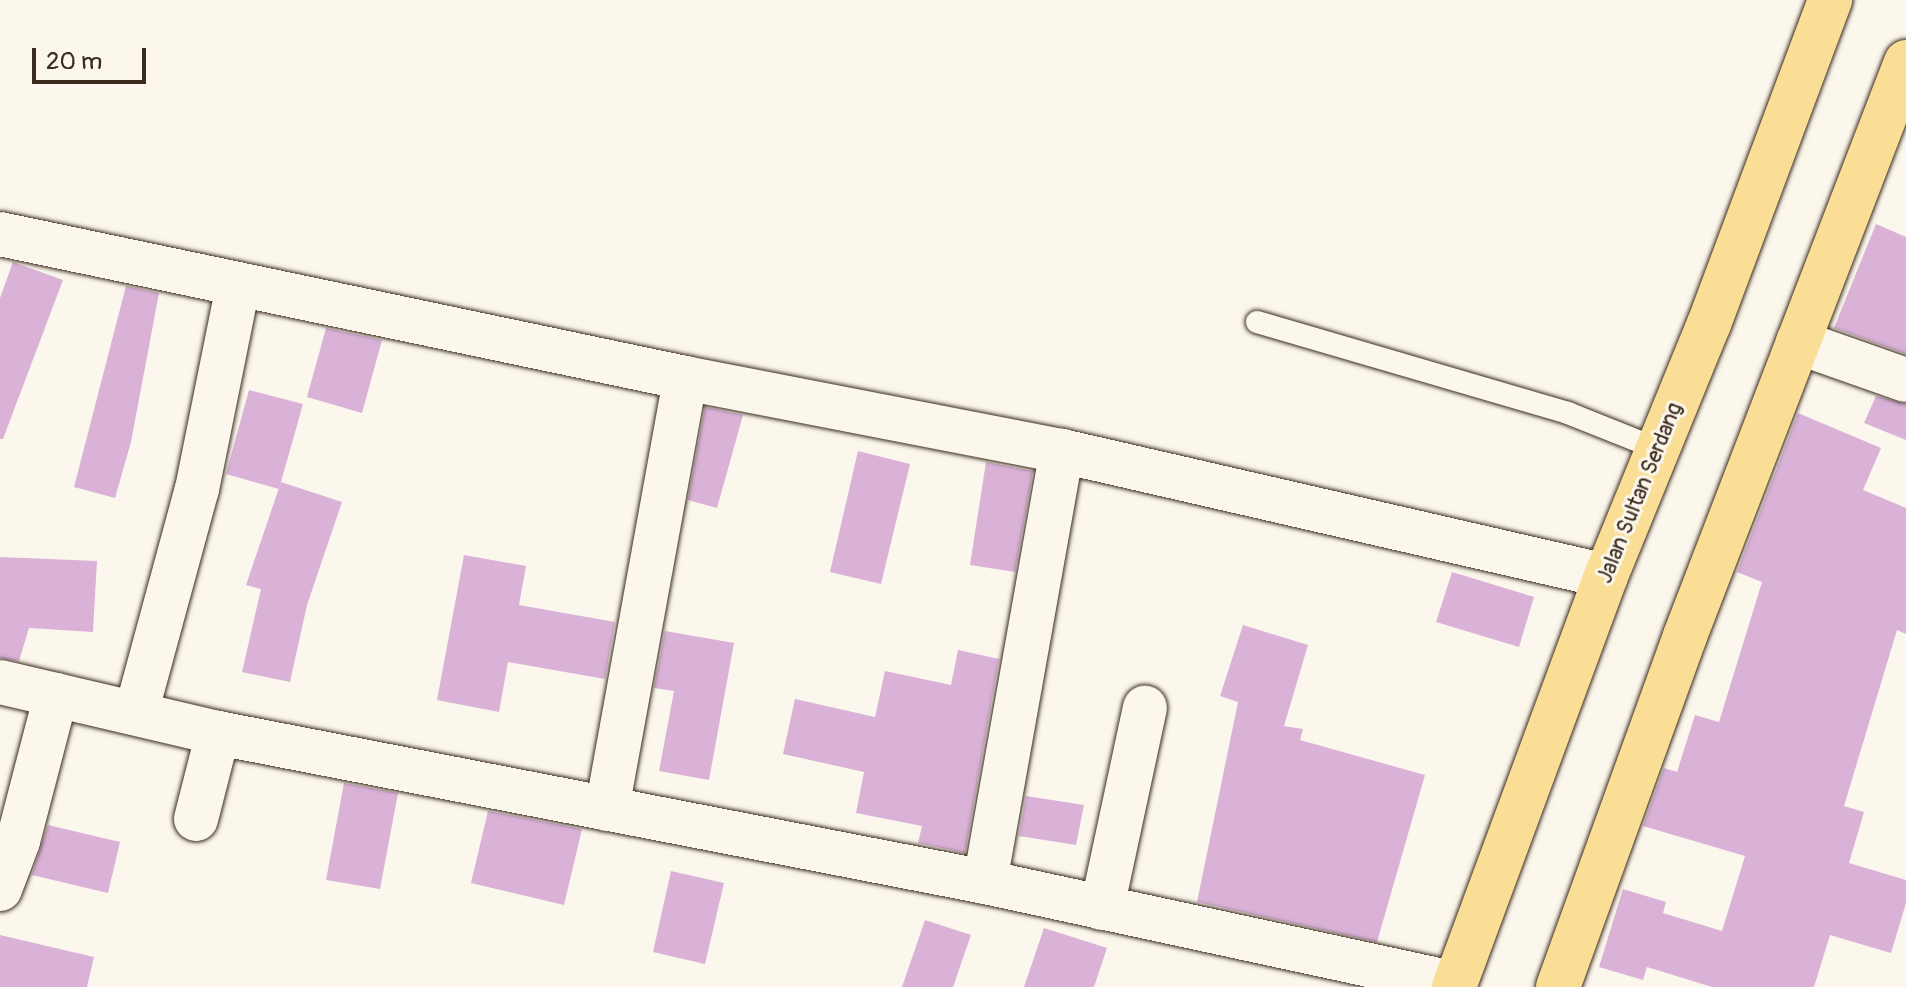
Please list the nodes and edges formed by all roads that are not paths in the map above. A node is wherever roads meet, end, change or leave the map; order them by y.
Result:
1 (1830, 0) edge
2 (1906, 62) edge
3 (0, 234) edge
4 (238, 285) junction
5 (1257, 322) dead end
6 (1798, 342) junction
7 (685, 378) junction
8 (1906, 380) edge
9 (1658, 449) junction
10 (1062, 451) junction
11 (1606, 576) junction
12 (0, 682) edge
13 (56, 695) junction
14 (1145, 708) dead end
15 (136, 713) junction
16 (218, 733) junction
17 (607, 809) junction
18 (196, 819) dead end
19 (985, 882) junction
20 (0, 889) edge
21 (1102, 908) junction
22 (1455, 986) edge
23 (1558, 987) edge

1 - 9 highway, Jalan Sultan Serdang
2 - 6 highway
3 - 4 street
4 - 7 street
4 - 15 street
5 - 9 lane
6 - 8 street
6 - 23 highway
7 - 10 street
7 - 17 street
9 - 11 highway, Jalan Sultan Serdang
10 - 11 street
10 - 19 street
11 - 22 highway, Jalan Sultan Serdang
12 - 13 street
13 - 15 street
13 - 20 street
14 - 21 street
15 - 16 street
16 - 17 street
16 - 18 street
17 - 19 street
19 - 21 street
21 - 22 street

